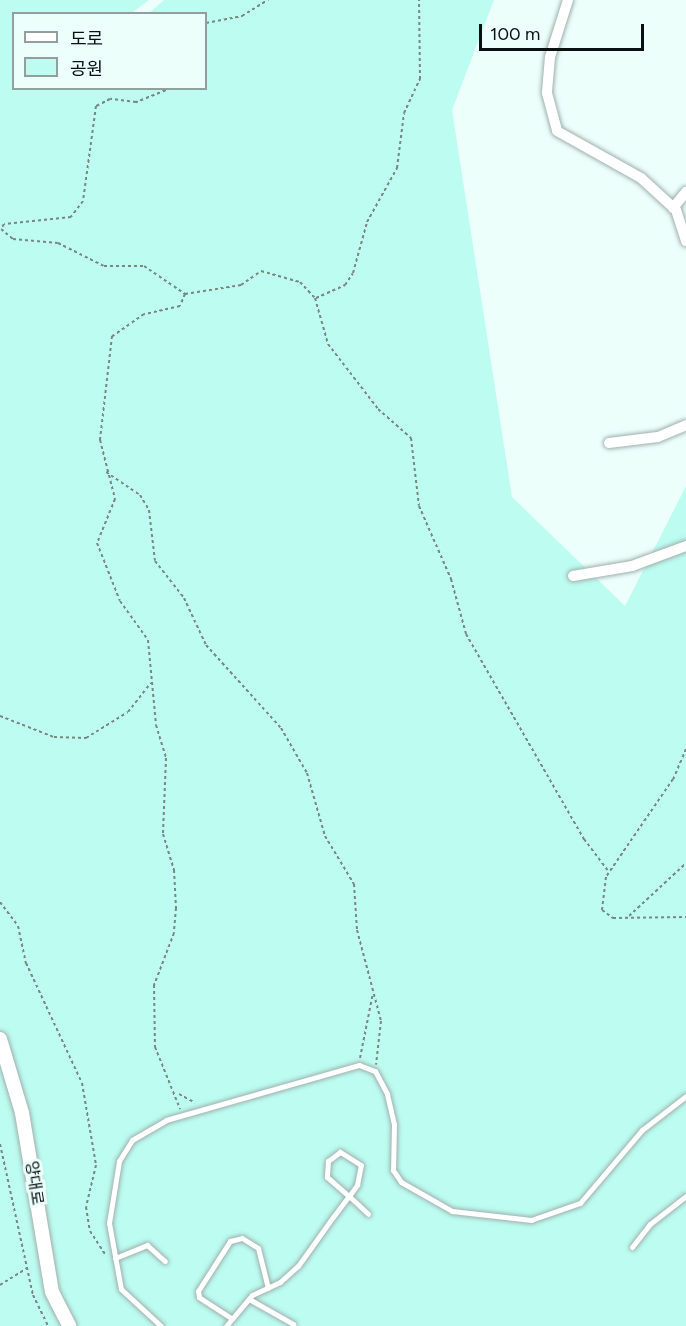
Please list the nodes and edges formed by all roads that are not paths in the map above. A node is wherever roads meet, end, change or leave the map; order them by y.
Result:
1 (568, 0) edge
2 (686, 192) edge
3 (673, 207) junction
4 (686, 241) edge
5 (686, 425) edge
6 (609, 443) dead end
7 (686, 546) edge
8 (573, 576) dead end
9 (0, 1039) edge
10 (686, 1095) edge
11 (349, 1196) junction
12 (686, 1196) edge
13 (368, 1214) dead end
14 (632, 1247) dead end
15 (115, 1258) junction
16 (165, 1261) dead end
17 (268, 1288) junction
18 (249, 1299) junction
19 (231, 1318) junction
20 (293, 1324) dead end
21 (69, 1326) edge
22 (160, 1326) edge
23 (226, 1326) edge

1 - 3 street
2 - 3 street
3 - 4 street
5 - 6 street
7 - 8 street
9 - 21 street, 양대로
10 - 15 lane
11 - 11 lane
11 - 13 lane
11 - 17 lane
12 - 14 lane
15 - 16 lane
15 - 22 lane
17 - 18 lane
17 - 19 lane
18 - 19 lane
18 - 20 lane
19 - 23 lane

